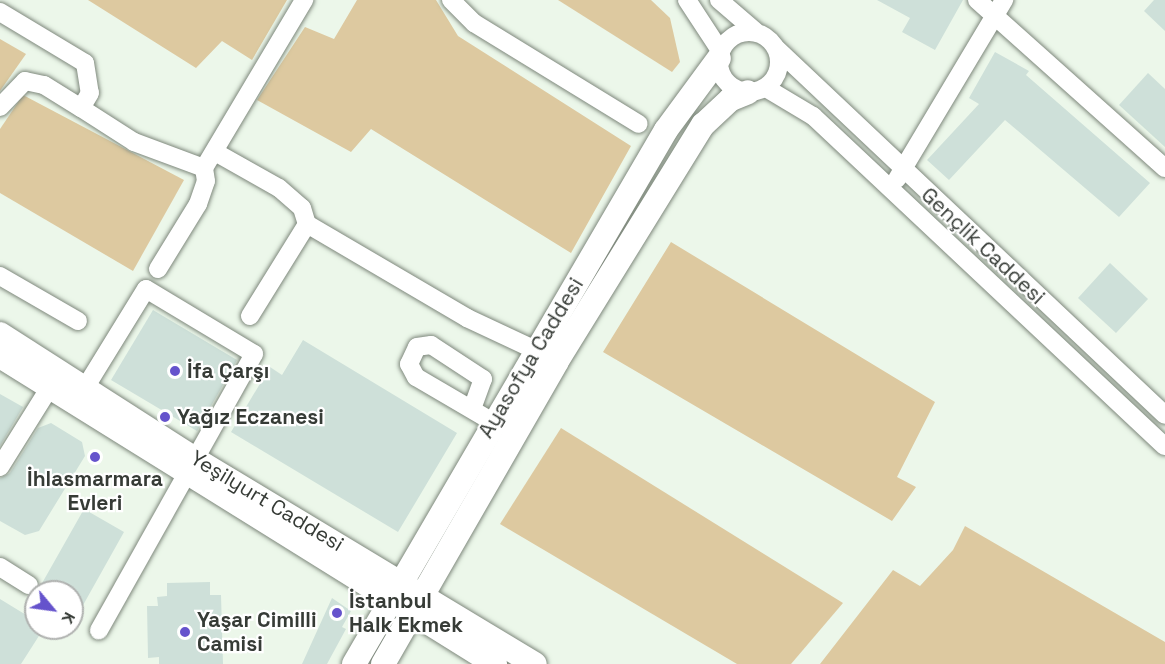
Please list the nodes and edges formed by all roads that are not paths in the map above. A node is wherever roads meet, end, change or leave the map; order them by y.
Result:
1 (304, 0) edge
2 (451, 0) edge
3 (687, 0) edge
4 (719, 0) edge
5 (977, 0) edge
6 (999, 8) edge
7 (0, 12) edge
8 (755, 31) junction
9 (777, 49) junction
10 (720, 55) junction
11 (757, 90) junction
12 (0, 106) edge
13 (81, 108) junction
14 (639, 124) dead end
15 (214, 152) junction
16 (204, 168) junction
17 (1165, 168) edge
18 (905, 170) junction
19 (888, 190) junction
20 (307, 224) junction
21 (158, 269) dead end
22 (0, 276) edge
23 (250, 316) dead end
24 (78, 321) dead end
25 (0, 334) edge
26 (536, 349) junction
27 (0, 356) edge
28 (557, 361) junction
29 (50, 387) junction
30 (85, 388) junction
31 (472, 409) dead end
32 (1165, 416) edge
33 (493, 422) junction
34 (1165, 446) edge
35 (0, 467) edge
36 (189, 467) junction
37 (0, 567) edge
38 (24, 582) edge
39 (396, 590) junction
40 (418, 603) junction
41 (99, 630) dead end
42 (354, 664) edge
43 (383, 664) edge
44 (495, 664) edge
45 (535, 664) edge

1 - 15 street
2 - 14 street
3 - 10 street
4 - 8 street
5 - 6 street
6 - 17 street
6 - 18 street
7 - 13 street
8 - 9 street
8 - 10 street
9 - 11 street
9 - 18 street, Gençlik Caddesi
10 - 11 street
10 - 26 main road, Ayasofya Caddesi
11 - 19 street, Gençlik Caddesi
11 - 28 main road, Ayasofya Caddesi
12 - 13 street
13 - 16 street
15 - 16 street
15 - 20 street
16 - 21 street
18 - 19 street
18 - 32 street, Gençlik Caddesi
19 - 34 street, Gençlik Caddesi
20 - 23 street
20 - 26 street
22 - 24 street
25 - 30 main road, Yeşilyurt Caddesi
26 - 28 street
26 - 33 main road, Ayasofya Caddesi
27 - 29 main road, Yeşilyurt Caddesi
28 - 40 main road, Ayasofya Caddesi
29 - 35 street
29 - 36 main road, Yeşilyurt Caddesi
30 - 36 main road, Yeşilyurt Caddesi
30 - 36 street
31 - 33 street
33 - 39 main road, Ayasofya Caddesi
36 - 39 main road, Yeşilyurt Caddesi
36 - 41 street
37 - 38 street
39 - 40 main road, Yeşilyurt Caddesi
39 - 42 main road, Ayasofya Caddesi
40 - 43 main road, Ayasofya Caddesi
40 - 44 main road, Yeşilyurt Caddesi
40 - 45 main road, Yeşilyurt Caddesi

